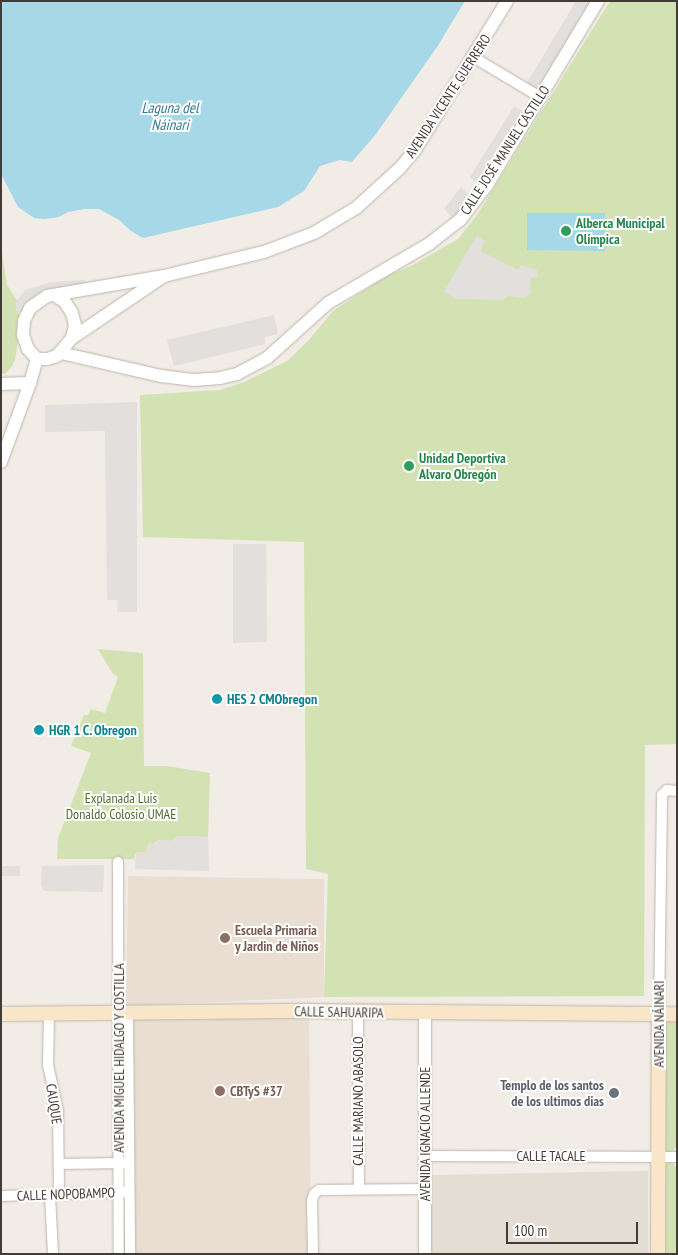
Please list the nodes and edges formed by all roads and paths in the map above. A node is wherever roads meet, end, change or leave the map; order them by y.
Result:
1 (508, 1) edge
2 (598, 1) edge
3 (474, 57) junction
4 (540, 97) junction
5 (164, 276) junction
6 (54, 295) junction
7 (72, 338) junction
8 (61, 353) junction
9 (37, 358) junction
10 (1, 384) edge
11 (30, 384) junction
12 (1, 462) edge
13 (677, 791) edge
14 (118, 862) dead end
15 (123, 1013) junction
16 (358, 1013) junction
17 (1, 1014) edge
18 (49, 1014) junction
19 (425, 1014) junction
20 (659, 1014) junction
21 (677, 1014) edge
22 (425, 1156) junction
23 (658, 1157) junction
24 (677, 1157) edge
25 (125, 1163) junction
26 (59, 1164) junction
27 (359, 1189) junction
28 (425, 1189) junction
29 (130, 1192) junction
30 (119, 1193) junction
31 (54, 1194) junction
32 (1, 1196) edge
33 (52, 1254) edge
34 (119, 1254) edge
35 (130, 1254) edge
36 (312, 1254) edge
37 (425, 1254) edge
38 (658, 1254) edge

1 - 3 street, AVENIDA VICENTE GUERRERO
2 - 4 street, CALLE JOSÉ MANUEL CASTILLO
3 - 4 street
3 - 5 street, AVENIDA VICENTE GUERRERO
4 - 8 street, CALLE JOSÉ MANUEL CASTILLO
5 - 6 street, AVENIDA VICENTE GUERRERO
5 - 7 street, AVENIDA VICENTE GUERRERO
6 - 7 street
6 - 9 street, AVENIDA VICENTE GUERRERO
7 - 8 street, AVENIDA VICENTE GUERRERO
8 - 9 street
9 - 11 street
10 - 11 street
11 - 12 street
13 - 20 street, AVENIDA NÁINARI
14 - 15 street, AVENIDA MIGUEL HIDALGO Y COSTILLA
15 - 16 main road, CALLE SAHUARIPA
15 - 18 main road, CALLE SAHUARIPA
15 - 25 street, AVENIDA MIGUEL HIDALGO Y COSTILLA
16 - 19 main road, CALLE SAHUARIPA
16 - 27 street, CALLE MARIANO ABASOLO
17 - 18 main road, CALLE SAHUARIPA
18 - 26 street, CAUQUE
19 - 20 main road, CALLE SAHUARIPA
19 - 22 street, AVENIDA IGNACIO ALLENDE
20 - 21 main road, CALLE SAHUARIPA
20 - 23 main road, AVENIDA NÁINARI
22 - 23 street, CALLE TACALE
22 - 28 street, AVENIDA IGNACIO ALLENDE
23 - 24 street, CALLE TACALE
23 - 38 main road, AVENIDA NÁINARI
25 - 26 street
25 - 29 street, AVENIDA MIGUEL HIDALGO Y COSTILLA
25 - 30 street, AVENIDA MIGUEL HIDALGO Y COSTILLA
26 - 31 street, CAUQUE
27 - 28 street
27 - 36 street
28 - 37 street, AVENIDA IGNACIO ALLENDE
29 - 30 street, CALLE NOPOBAMPO
29 - 35 street, AVENIDA MIGUEL HIDALGO Y COSTILLA
30 - 31 street, CALLE NOPOBAMPO
30 - 34 street, AVENIDA MIGUEL HIDALGO Y COSTILLA
31 - 32 street, CALLE NOPOBAMPO
31 - 33 street, CAUQUE

